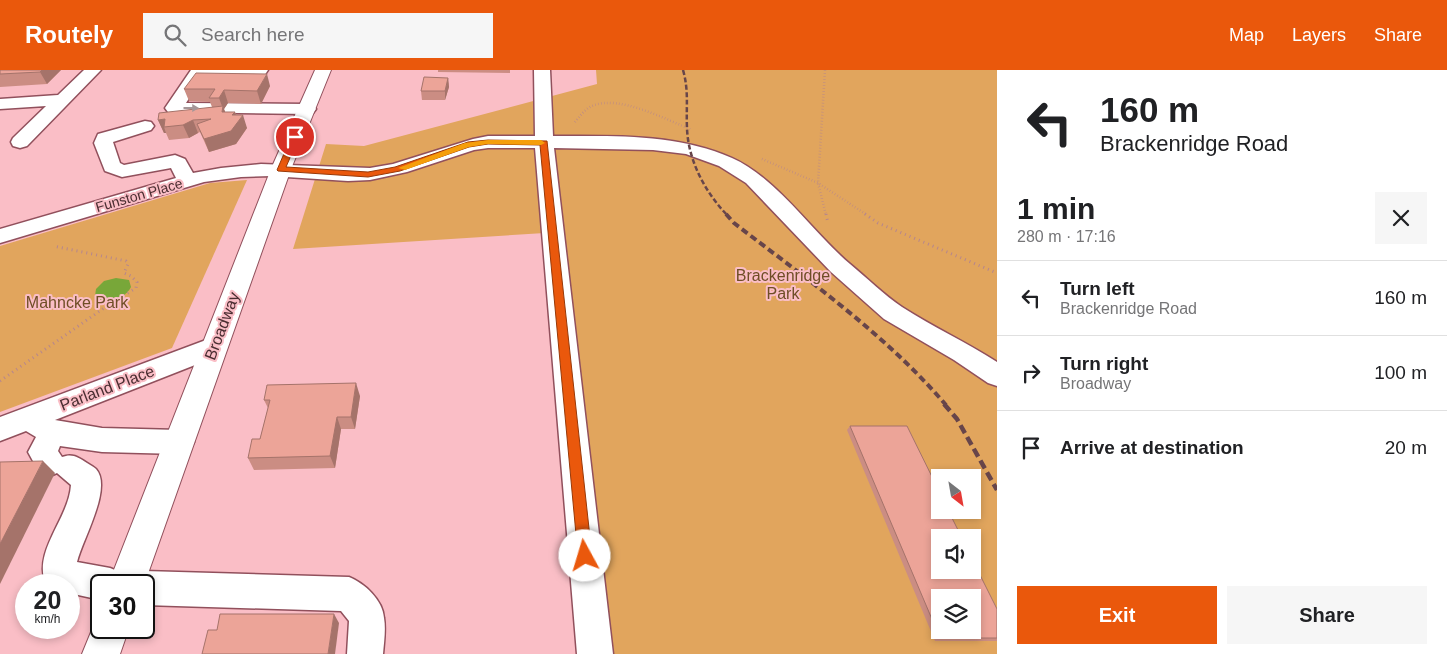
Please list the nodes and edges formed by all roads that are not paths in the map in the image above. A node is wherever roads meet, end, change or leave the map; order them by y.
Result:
1 (93, 70) edge
2 (260, 70) edge
3 (323, 70) edge
4 (542, 70) edge
5 (197, 72) edge
6 (64, 100) junction
7 (0, 104) edge
8 (307, 109) junction
9 (145, 126) dead end
10 (20, 142) dead end
11 (544, 143) junction
12 (281, 170) junction
13 (187, 181) junction
14 (0, 236) edge
15 (214, 347) junction
16 (997, 376) edge
17 (40, 425) junction
18 (0, 429) edge
19 (179, 442) junction
20 (130, 574) edge
21 (90, 581) edge
22 (155, 588) edge
23 (107, 639) edge
24 (101, 654) edge
25 (364, 654) edge
26 (595, 654) edge

1 - 6 street
2 - 5 street
3 - 8 main road, Broadway
4 - 11 street
5 -> 8 street
6 - 7 street
6 - 10 street
8 - 12 main road, Broadway
9 - 13 street
11 - 12 street
11 - 16 street
11 - 26 street
12 - 13 street, Funston Place
12 - 15 main road, Broadway
13 - 14 street, Funston Place
15 - 17 street, Parland Place
15 - 19 main road, Broadway
17 - 18 street, Parland Place
17 - 19 street
17 - 21 street
19 - 20 main road, Broadway
22 - 25 street
23 - 24 main road

